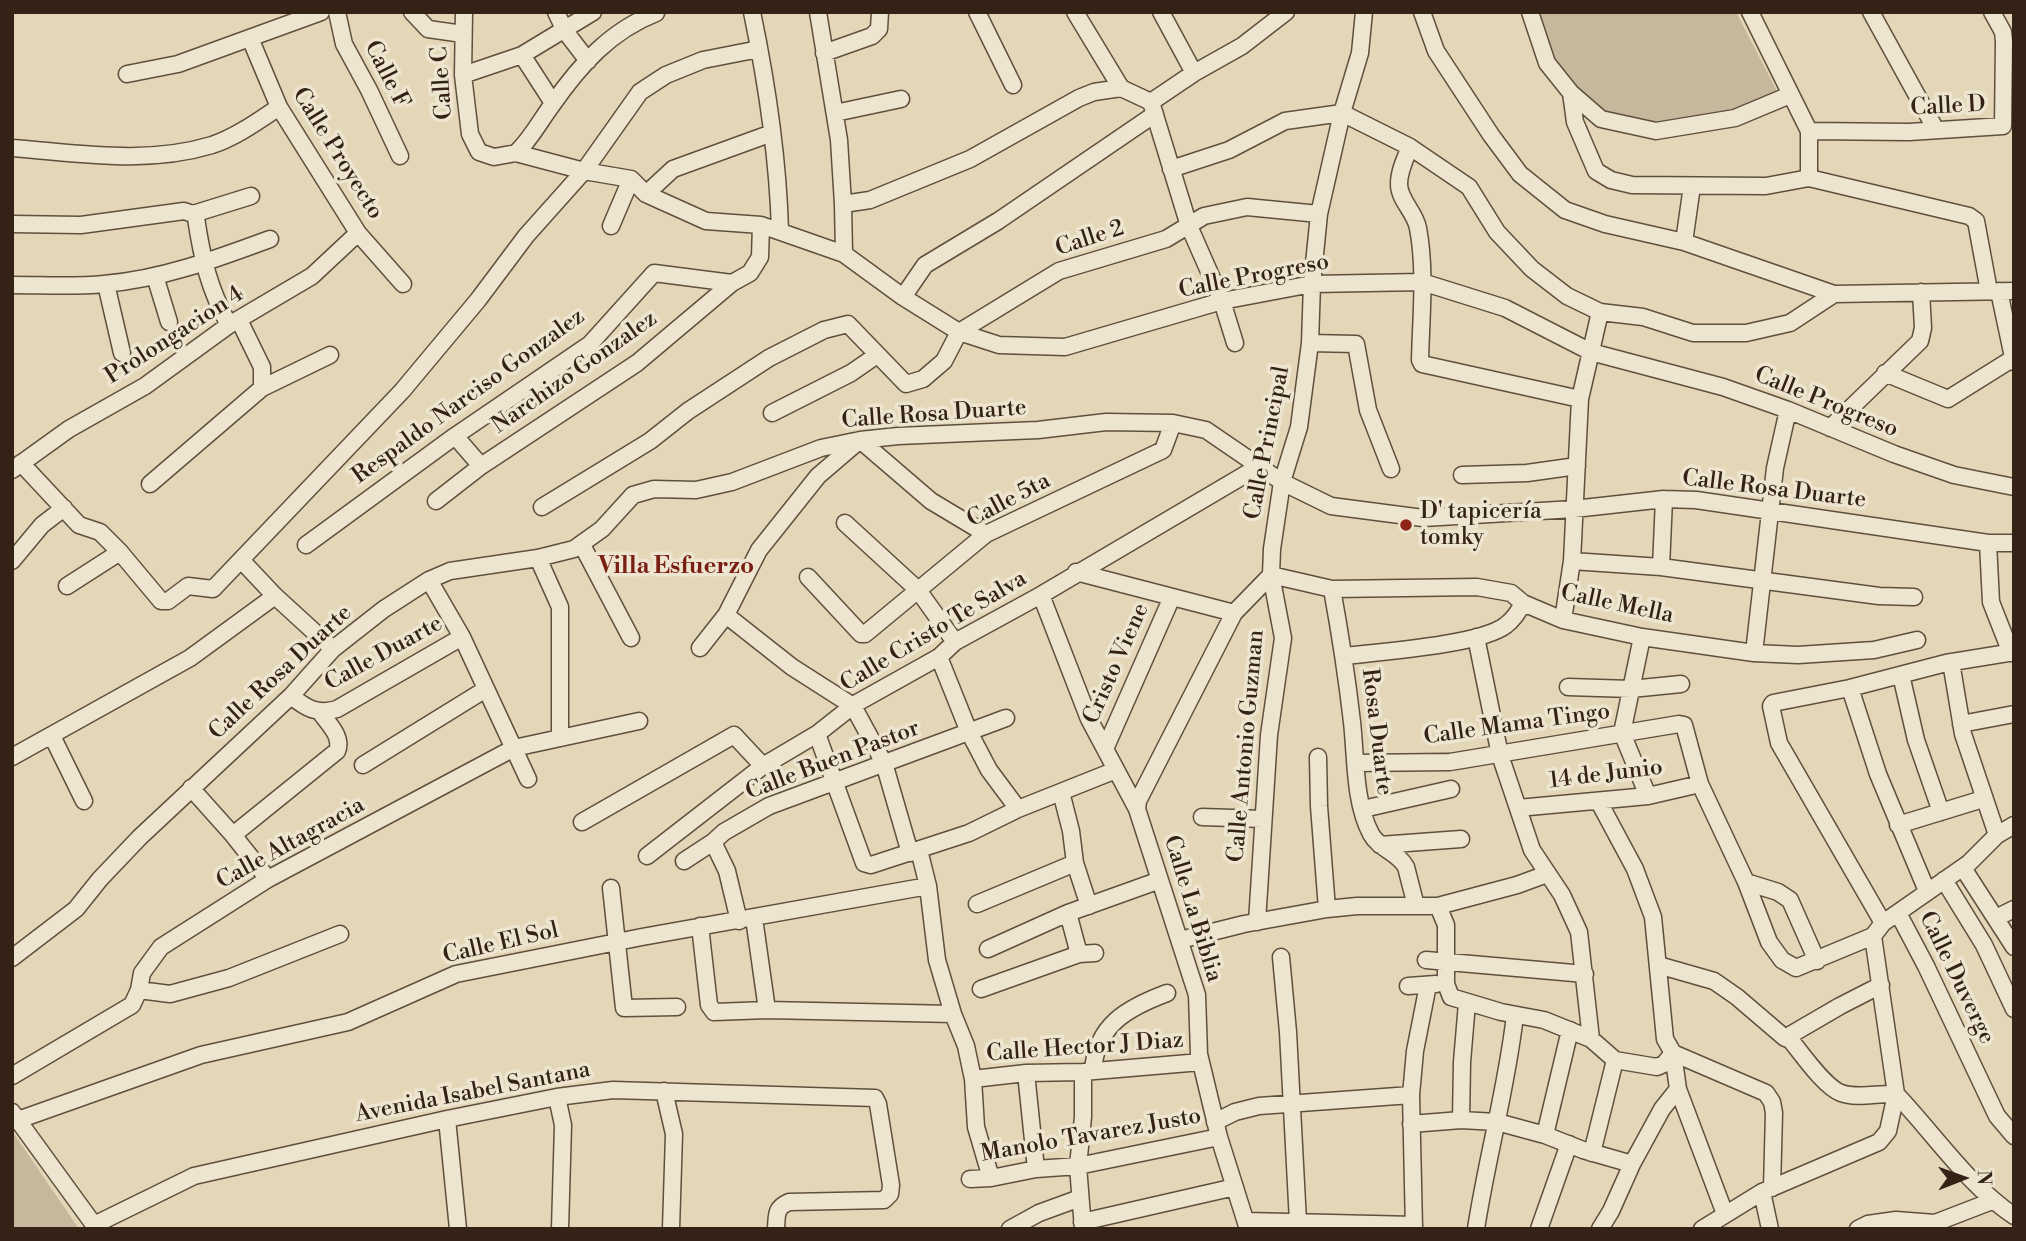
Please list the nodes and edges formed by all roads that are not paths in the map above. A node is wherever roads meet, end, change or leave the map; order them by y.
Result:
1 (321, 12) edge
2 (337, 12) edge
3 (412, 12) edge
4 (464, 12) edge
5 (556, 12) edge
6 (593, 12) edge
7 (752, 12) edge
8 (818, 12) edge
9 (880, 12) edge
10 (977, 12) edge
11 (1075, 12) edge
12 (1161, 12) edge
13 (1364, 12) edge
14 (1422, 12) edge
15 (1530, 12) edge
16 (1750, 12) edge
17 (1871, 12) edge
18 (1992, 12) edge
19 (656, 13) edge
20 (1277, 15) edge
21 (565, 31) junction
22 (463, 34) junction
23 (250, 38) junction
24 (759, 49) junction
25 (824, 53) junction
26 (522, 55) junction
27 (588, 61) junction
28 (1194, 73) junction
29 (127, 74) dead end
30 (463, 75) junction
31 (1013, 85) dead end
32 (1121, 88) junction
33 (1571, 93) junction
34 (1790, 94) junction
35 (901, 99) dead end
36 (553, 103) junction
37 (279, 107) junction
38 (1153, 108) junction
39 (835, 113) junction
40 (1342, 113) junction
41 (1936, 130) junction
42 (1809, 131) junction
43 (772, 133) junction
44 (1410, 147) junction
45 (12, 148) edge
46 (516, 153) junction
47 (400, 156) dead end
48 (1171, 169) junction
49 (584, 171) junction
50 (1810, 178) junction
51 (631, 179) junction
52 (1692, 186) junction
53 (646, 194) junction
54 (251, 196) dead end
55 (843, 204) junction
56 (193, 214) junction
57 (1319, 214) junction
58 (12, 224) edge
59 (761, 225) junction
60 (611, 226) dead end
61 (1189, 226) junction
62 (780, 231) junction
63 (358, 233) junction
64 (270, 239) dead end
65 (1684, 242) junction
66 (844, 254) junction
67 (203, 264) junction
68 (155, 276) junction
69 (1422, 282) junction
70 (732, 283) junction
71 (106, 284) junction
72 (403, 284) dead end
73 (1312, 284) junction
74 (12, 285) edge
75 (2000, 291) edge
76 (1921, 292) junction
77 (1833, 293) junction
78 (903, 297) junction
79 (1222, 301) junction
80 (1600, 312) junction
81 (169, 322) dead end
82 (234, 322) junction
83 (959, 332) junction
84 (1235, 343) dead end
85 (1310, 343) junction
86 (1591, 352) junction
87 (122, 353) dead end
88 (330, 355) dead end
89 (877, 355) junction
90 (2013, 360) edge
91 (1885, 373) junction
92 (262, 388) junction
93 (1580, 399) junction
94 (1788, 410) junction
95 (772, 413) dead end
96 (1173, 423) junction
97 (1830, 428) junction
98 (455, 436) junction
99 (860, 440) junction
100 (481, 466) junction
101 (1577, 466) junction
102 (17, 467) edge
103 (1258, 467) junction
104 (1391, 469) dead end
105 (1462, 475) dead end
106 (1282, 482) junction
107 (150, 484) dead end
108 (2014, 487) edge
109 (1664, 499) junction
110 (436, 501) dead end
111 (542, 507) dead end
112 (64, 508) junction
113 (1574, 509) junction
114 (1769, 512) junction
115 (845, 523) dead end
116 (986, 534) junction
117 (1988, 543) junction
118 (2014, 543) edge
119 (306, 545) dead end
120 (582, 545) junction
121 (120, 552) junction
122 (538, 558) junction
123 (12, 561) edge
124 (242, 561) junction
125 (1572, 561) junction
126 (1661, 567) junction
127 (1076, 572) junction
128 (1271, 575) junction
129 (808, 577) dead end
130 (429, 580) junction
131 (1762, 582) junction
132 (67, 586) dead end
133 (1332, 589) junction
134 (918, 590) junction
135 (1041, 595) junction
136 (275, 596) junction
137 (1172, 597) junction
138 (1914, 597) dead end
139 (1523, 603) junction
140 (1234, 613) junction
141 (726, 615) junction
142 (1563, 620) junction
143 (462, 636) junction
144 (1476, 637) junction
145 (1642, 637) junction
146 (631, 638) dead end
147 (1917, 640) dead end
148 (955, 642) junction
149 (700, 648) dead end
150 (333, 649) junction
151 (1754, 653) junction
152 (2012, 653) edge
153 (1344, 656) junction
154 (939, 657) junction
155 (1951, 662) junction
156 (1901, 675) junction
157 (1681, 684) dead end
158 (1567, 687) dead end
159 (1850, 688) junction
160 (486, 689) junction
161 (1631, 689) junction
162 (291, 696) junction
163 (853, 706) junction
164 (320, 712) junction
165 (2014, 715) edge
166 (1006, 718) dead end
167 (639, 721) dead end
168 (1961, 724) junction
169 (969, 732) junction
170 (1622, 733) junction
171 (817, 734) junction
172 (52, 736) junction
173 (560, 737) junction
174 (514, 748) junction
175 (1105, 749) junction
176 (1500, 755) junction
177 (12, 757) edge
178 (1318, 757) dead end
179 (884, 763) junction
180 (1356, 763) junction
181 (363, 765) dead end
182 (763, 766) junction
183 (1116, 770) junction
184 (528, 779) dead end
185 (836, 780) junction
186 (1700, 784) junction
187 (191, 788) junction
188 (1451, 789) dead end
189 (1061, 792) junction
190 (1648, 796) junction
191 (1983, 799) junction
192 (84, 801) dead end
193 (1599, 802) junction
194 (1518, 808) junction
195 (1017, 809) junction
196 (1363, 809) junction
197 (1137, 810) junction
198 (1941, 812) junction
199 (1202, 817) dead end
200 (1263, 818) junction
201 (582, 822) dead end
202 (1898, 825) junction
203 (2014, 825) edge
204 (233, 835) junction
205 (1997, 835) junction
206 (1461, 839) dead end
207 (713, 842) junction
208 (1380, 845) junction
209 (914, 851) junction
210 (647, 856) dead end
211 (684, 861) dead end
212 (1075, 863) junction
213 (1963, 868) junction
214 (1547, 874) junction
215 (268, 879) junction
216 (1160, 880) junction
217 (1944, 880) junction
218 (1746, 882) junction
219 (928, 886) junction
220 (611, 888) dead end
221 (1927, 891) junction
222 (977, 904) dead end
223 (1089, 906) junction
224 (1416, 906) junction
225 (1438, 906) junction
226 (1327, 909) junction
227 (2014, 909) edge
228 (1898, 913) junction
229 (1068, 914) junction
230 (1996, 918) junction
231 (746, 920) junction
232 (1256, 922) junction
233 (700, 926) junction
234 (1878, 930) junction
235 (340, 934) dead end
236 (616, 943) junction
237 (1180, 943) junction
238 (2014, 947) edge
239 (988, 949) dead end
240 (1281, 957) dead end
241 (12, 958) edge
242 (1426, 960) dead end
243 (1817, 961) junction
244 (1446, 963) junction
245 (1658, 965) junction
246 (1585, 974) junction
247 (1446, 984) junction
248 (1428, 985) junction
249 (1881, 985) junction
250 (1408, 986) dead end
251 (981, 989) dead end
252 (139, 990) junction
253 (1167, 993) dead end
254 (1467, 1003) junction
255 (677, 1007) dead end
256 (2014, 1009) edge
257 (767, 1010) junction
258 (953, 1014) junction
259 (1515, 1014) junction
260 (1570, 1030) junction
261 (1788, 1037) junction
262 (1591, 1039) junction
263 (1673, 1053) junction
264 (1615, 1060) junction
265 (1201, 1062) junction
266 (1088, 1072) junction
267 (1026, 1073) junction
268 (12, 1076) edge
269 (973, 1079) junction
270 (1678, 1089) junction
271 (664, 1091) junction
272 (1411, 1094) junction
273 (1896, 1094) junction
274 (557, 1097) junction
275 (1291, 1104) junction
276 (15, 1116) edge
277 (447, 1119) junction
278 (1461, 1120) junction
279 (1497, 1122) junction
280 (1412, 1124) junction
281 (1217, 1129) junction
282 (1545, 1135) junction
283 (2014, 1136) edge
284 (1569, 1144) junction
285 (1592, 1153) junction
286 (1632, 1164) junction
287 (1078, 1166) junction
288 (1036, 1169) junction
289 (991, 1178) junction
290 (971, 1179) dead end
291 (1235, 1186) junction
292 (1767, 1190) junction
293 (1080, 1198) junction
294 (1992, 1201) junction
295 (1725, 1214) junction
296 (2014, 1216) edge
297 (1298, 1222) junction
298 (1083, 1225) edge
299 (1247, 1225) edge
300 (1019, 1226) edge
301 (1936, 1226) edge
302 (95, 1227) edge
303 (1414, 1227) edge
304 (458, 1229) edge
305 (560, 1229) edge
306 (671, 1229) edge
307 (776, 1229) edge
308 (1476, 1229) edge
309 (1539, 1229) edge
310 (1600, 1229) edge
311 (1702, 1229) edge
312 (1770, 1229) edge
313 (1858, 1229) edge

1 - 23 street
2 - 47 street, Calle F
3 - 22 street
4 - 22 street, Calle C
5 - 21 street
6 - 21 street
7 - 24 street
8 - 25 street
9 - 25 street
10 - 31 street
11 - 32 street
12 - 28 street
13 - 40 street, Calle Principal
14 - 65 street
15 - 33 street
16 - 34 street
17 - 41 street
18 - 41 street, Calle D
19 - 27 street
20 - 28 street
21 - 26 street
21 - 27 street
22 - 30 street, Calle C
23 - 29 street
23 - 37 street, Calle Proyecto
24 - 43 street
24 - 49 street
25 - 39 street
26 - 30 street
26 - 36 street
27 - 36 street
28 - 38 street
30 - 46 street, Calle C
32 - 38 street
32 - 55 street
33 - 34 street
33 - 52 street
34 - 42 street
35 - 39 street
36 - 46 street
37 - 45 street
37 - 63 street, Calle Proyecto
38 - 48 street
38 - 78 street
39 - 55 street
40 - 44 street
40 - 48 street
40 - 57 street, Calle Principal
41 - 42 street, Calle D
42 - 50 street
43 - 53 street
43 - 62 street
44 - 69 street
44 - 80 street
46 - 49 street
48 - 61 street
49 - 51 street
49 - 124 street
50 - 52 street
50 - 75 street
51 - 53 street, Calle Progreso
51 - 60 street
52 - 65 street
53 - 59 street, Calle Progreso
54 - 56 street
55 - 66 street
56 - 58 street
56 - 67 street
57 - 61 street, Calle 2
57 - 73 street, Calle Principal
59 - 62 street, Calle Progreso
59 - 70 street, Narchizo Gonzalez
61 - 79 street
61 - 83 street, Calle 2
62 - 66 street, Calle Progreso
63 - 72 street, Calle Proyecto
63 - 82 street, Prolongacion 4
64 - 67 street
65 - 77 street
66 - 78 street, Calle Progreso
67 - 68 street
67 - 82 street
68 - 71 street
68 - 81 street
69 - 73 street, Calle Progreso
69 - 86 street, Calle Progreso
69 - 93 street
70 - 98 street, Respaldo Narciso Gonzalez
70 - 100 street, Narchizo Gonzalez
71 - 74 street
71 - 87 street
73 - 79 street, Calle Progreso
73 - 85 street, Calle Principal
75 - 76 street
75 - 90 street
76 - 77 street
76 - 91 street
77 - 80 street
78 - 83 street, Calle Progreso
79 - 83 street, Calle Progreso
79 - 84 street
80 - 86 street
82 - 92 street
82 - 102 street, Prolongacion 4
83 - 89 street, Calle 2
85 - 104 street
85 - 106 street, Calle Principal
86 - 93 street
86 - 94 street, Calle Progreso
88 - 92 street
89 - 95 street
89 - 111 street
90 - 91 street
91 - 97 street
92 - 107 street
93 - 101 street
94 - 97 street, Calle Progreso
94 - 114 street
96 - 99 street, Calle Rosa Duarte
96 - 103 street, Calle Rosa Duarte
96 - 116 street, Calle 5ta
97 - 108 street, Calle Progreso
98 - 100 street, Narchizo Gonzalez
98 - 119 street, Respaldo Narciso Gonzalez
99 - 116 street
99 - 120 street, Calle Rosa Duarte
99 - 141 street
100 - 110 street
101 - 105 street
101 - 113 street
102 - 112 street
103 - 106 street, Calle Rosa Duarte
103 - 127 street, Calle Cristo Te Salva
106 - 113 street, Calle Rosa Duarte
106 - 128 street, Calle Principal
109 - 113 street, Calle Rosa Duarte
109 - 114 street, Calle Rosa Duarte
109 - 126 street
112 - 121 street
112 - 123 street
113 - 125 street
114 - 117 street, Calle Rosa Duarte
114 - 131 street
115 - 134 street
116 - 134 street, Calle 5ta
117 - 118 street, Calle Rosa Duarte
117 - 152 street
120 - 122 street, Calle Rosa Duarte
120 - 146 street
121 - 124 street
121 - 132 street
122 - 130 street, Calle Rosa Duarte
122 - 173 street
124 - 136 street
125 - 126 street
125 - 142 street
126 - 131 street
127 - 135 street, Calle Cristo Te Salva
127 - 137 street
128 - 133 street, Calle Mella
128 - 140 street
128 - 200 street, Calle Antonio Guzman
129 - 134 street, Calle 5ta
130 - 143 street
130 - 150 street, Calle Rosa Duarte
131 - 138 street
131 - 151 street
133 - 139 street, Calle Mella
133 - 153 street, Rosa Duarte
134 - 148 street
135 - 148 street, Calle Cristo Te Salva
135 - 175 street, Calle La Biblia
136 - 150 street
136 - 172 street
137 - 140 street
137 - 175 street, Cristo Viene
139 - 142 street, Calle Mella
139 - 144 street
140 - 197 street
141 - 149 street
141 - 163 street
142 - 145 street, Calle Mella
143 - 160 street
143 - 164 street, Calle Duarte
144 - 153 street
144 - 176 street
145 - 151 street, Calle Mella
145 - 161 street
147 - 151 street, Calle Mella
148 - 154 street, Calle Cristo Te Salva
150 - 162 street, Calle Rosa Duarte
152 - 155 street
153 - 180 street, Rosa Duarte
154 - 163 street, Calle Cristo Te Salva
154 - 169 street
155 - 156 street
155 - 168 street
156 - 159 street
156 - 198 street
157 - 161 street
158 - 161 street
159 - 202 street
159 - 234 street
160 - 174 street
160 - 181 street
161 - 170 street
162 - 164 street, Calle Duarte
162 - 187 street, Calle Rosa Duarte
163 - 171 street, Calle Cristo Te Salva
163 - 179 street
164 - 204 street
165 - 168 street
166 - 169 street, Calle Buen Pastor
167 - 173 street, Calle Altagracia
168 - 191 street
169 - 179 street, Calle Buen Pastor
169 - 195 street
170 - 176 street, Calle Mama Tingo
170 - 186 street, Calle Mama Tingo
170 - 190 street
171 - 182 street, Calle Cristo Te Salva
171 - 185 street
172 - 177 street
172 - 192 street
173 - 174 street, Calle Altagracia
174 - 184 street
174 - 215 street, Calle Altagracia
175 - 183 street, Calle La Biblia
176 - 180 street, Calle Mama Tingo
176 - 194 street
178 - 226 street
179 - 185 street, Calle Buen Pastor
179 - 209 street
180 - 196 street, Rosa Duarte
182 - 201 street
182 - 210 street, Calle Cristo Te Salva
183 - 189 street
183 - 197 street, Calle La Biblia
185 - 207 street, Calle Buen Pastor
185 - 209 street
186 - 190 street, 14 de Junio
186 - 218 street
187 - 204 street
187 - 241 street, Calle Rosa Duarte
188 - 196 street
189 - 195 street
189 - 212 street
190 - 193 street, 14 de Junio
191 - 198 street
191 - 205 street
193 - 194 street, 14 de Junio
193 - 245 street
194 - 214 street
195 - 209 street
196 - 208 street, Rosa Duarte
197 - 216 street, Calle La Biblia
198 - 202 street
199 - 200 street
200 - 232 street, Calle Antonio Guzman
202 - 221 street
203 - 205 street
204 - 215 street
205 - 213 street
206 - 208 street
207 - 211 street, Calle Buen Pastor
207 - 231 street
208 - 224 street, Rosa Duarte
209 - 219 street
212 - 222 street
212 - 223 street
213 - 217 street
213 - 230 street
214 - 225 street
214 - 246 street
215 - 252 street, Calle Altagracia
216 - 223 street
216 - 237 street, Calle La Biblia
217 - 221 street
217 - 256 street
218 - 243 street
218 - 243 street
219 - 231 street, Calle El Sol
219 - 258 street
220 - 236 street
221 - 228 street
223 - 229 street
224 - 225 street
224 - 226 street
225 - 244 street
226 - 232 street
227 - 230 street
228 - 234 street
228 - 283 street, Calle Duverge
229 - 239 street
229 - 251 street
230 - 238 street
231 - 233 street, Calle El Sol
231 - 257 street
232 - 237 street
233 - 236 street, Calle El Sol
233 - 257 street
234 - 243 street
234 - 249 street
235 - 252 street
236 - 255 street
236 - 276 street, Calle El Sol
237 - 265 street, Calle La Biblia
240 - 275 street
242 - 244 street
244 - 246 street
244 - 247 street
245 - 261 street
245 - 263 street
246 - 262 street
247 - 248 street
247 - 254 street
248 - 250 street
248 - 272 street
249 - 261 street
249 - 273 street
252 - 268 street, Calle Altagracia
253 - 266 street
254 - 259 street
254 - 278 street
257 - 258 street
258 - 269 street
259 - 260 street
259 - 279 street
260 - 262 street
260 - 282 street
261 - 273 street
262 - 264 street
263 - 264 street
263 - 270 street
263 - 292 street
264 - 285 street
265 - 266 street, Calle Hector J Diaz
265 - 281 street, Calle La Biblia
266 - 267 street, Calle Hector J Diaz
266 - 287 street
267 - 269 street, Calle Hector J Diaz
267 - 288 street
269 - 289 street
270 - 286 street
270 - 295 street
271 - 274 street, Avenida Isabel Santana
271 - 306 street
271 - 307 street, Avenida Isabel Santana
272 - 275 street, Manolo Tavarez Justo
272 - 280 street
273 - 292 street
273 - 294 street
274 - 277 street, Avenida Isabel Santana
274 - 305 street
275 - 281 street, Manolo Tavarez Justo
275 - 297 street
276 - 302 street
277 - 302 street, Avenida Isabel Santana
277 - 304 street
278 - 279 street
278 - 280 street
279 - 282 street
279 - 308 street
280 - 303 street
281 - 287 street, Manolo Tavarez Justo
281 - 291 street, Calle La Biblia
282 - 284 street
284 - 285 street
284 - 309 street
285 - 286 street
286 - 310 street
287 - 288 street, Manolo Tavarez Justo
287 - 293 street
288 - 289 street, Manolo Tavarez Justo
289 - 290 street, Manolo Tavarez Justo
291 - 298 street
291 - 299 street, Calle La Biblia
292 - 295 street
292 - 312 street
293 - 298 street
293 - 300 street
294 - 296 street
294 - 301 street
295 - 311 street
297 - 299 street
297 - 303 street
301 - 313 street

